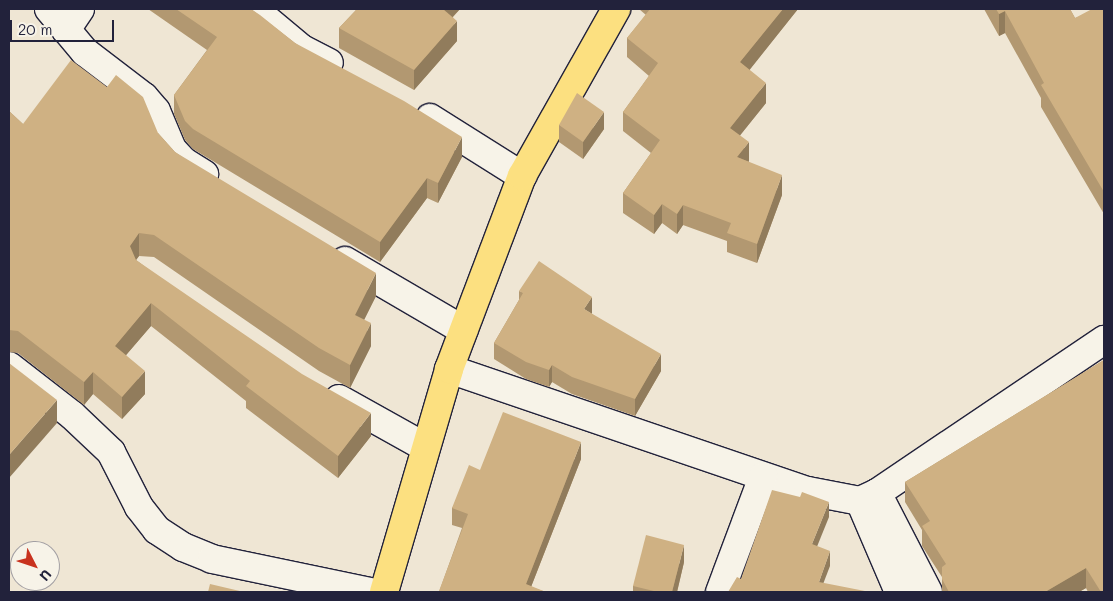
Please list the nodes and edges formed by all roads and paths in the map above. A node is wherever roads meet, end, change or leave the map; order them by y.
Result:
1 (49, 9) edge
2 (254, 9) edge
3 (616, 9) edge
4 (73, 20) edge
5 (353, 76) edge
6 (404, 103) edge
7 (522, 176) junction
8 (225, 187) edge
9 (325, 249) edge
10 (463, 330) junction
11 (1104, 340) edge
12 (9, 366) edge
13 (449, 369) junction
14 (320, 389) edge
15 (425, 447) junction
16 (763, 477) junction
17 (868, 497) junction
18 (370, 592) edge
19 (384, 592) edge
20 (720, 592) edge
21 (899, 592) edge
22 (928, 592) edge

1 - 4 street
2 - 5 street
3 - 7 main road
4 - 8 street
6 - 7 street
7 - 10 main road
9 - 10 street
10 - 13 main road
11 - 17 street
12 - 18 street
13 - 15 main road
13 - 16 street
14 - 15 street
15 - 19 main road
16 - 17 street
16 - 20 street
17 - 21 street
17 - 22 street

